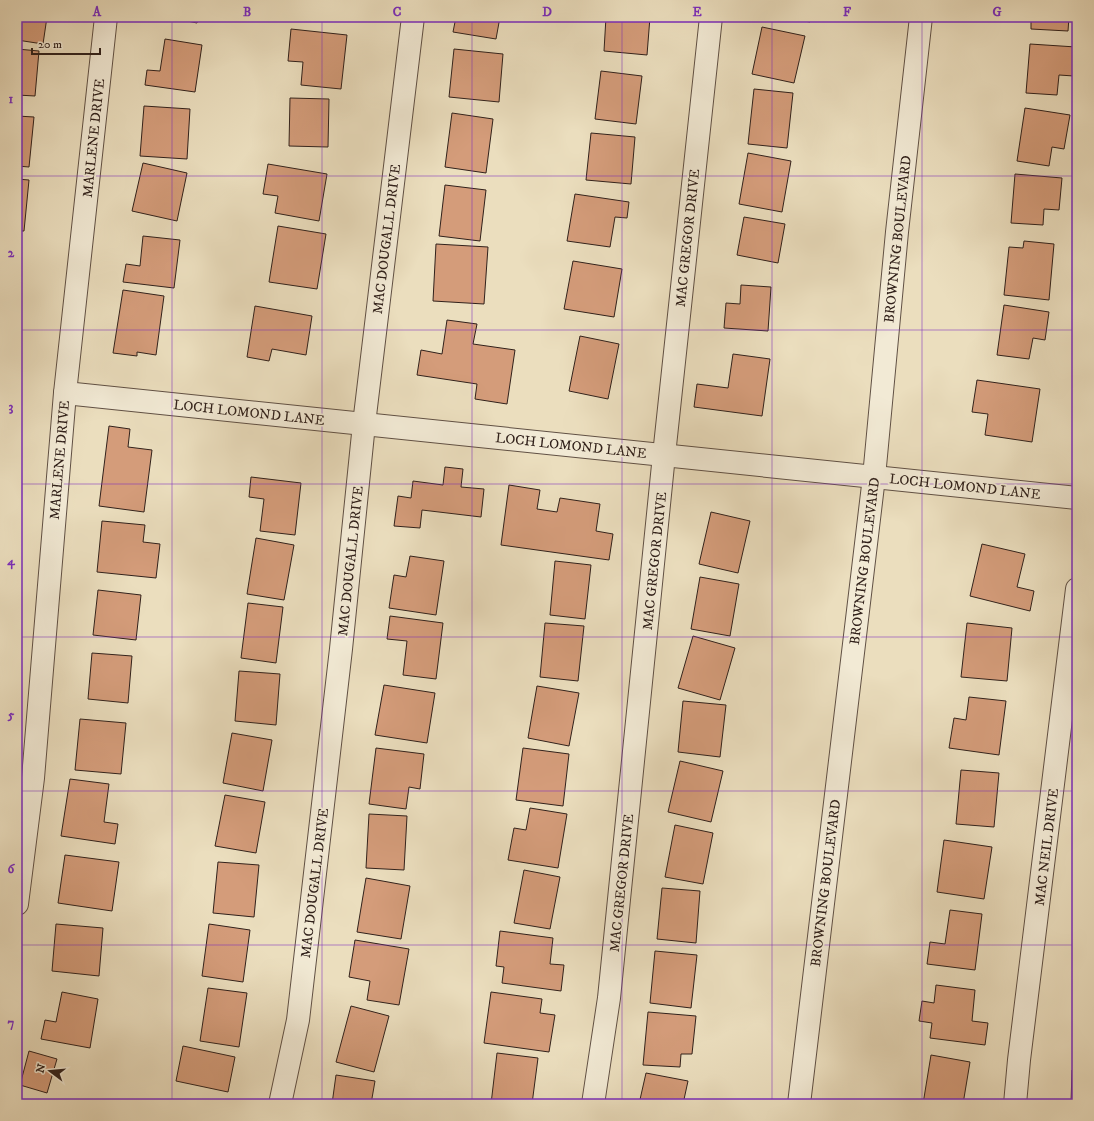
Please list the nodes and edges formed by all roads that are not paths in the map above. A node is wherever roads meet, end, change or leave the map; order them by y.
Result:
1 (106, 17) edge
2 (413, 17) edge
3 (711, 17) edge
4 (921, 17) edge
5 (65, 393) junction
6 (364, 424) junction
7 (664, 455) junction
8 (874, 477) junction
9 (1077, 498) edge
10 (1077, 589) edge
11 (17, 904) edge
12 (280, 1104) edge
13 (593, 1104) edge
14 (799, 1104) edge
15 (1015, 1104) edge

1 - 5 street, MARLENE DRIVE
2 - 6 street, MAC DOUGALL DRIVE
3 - 7 street, MAC GREGOR DRIVE
4 - 8 street, BROWNING BOULEVARD
5 - 6 street, LOCH LOMOND LANE
5 - 11 street, MARLENE DRIVE
6 - 7 street, LOCH LOMOND LANE
6 - 12 street, MAC DOUGALL DRIVE
7 - 8 street, LOCH LOMOND LANE
7 - 13 street, MAC GREGOR DRIVE
8 - 9 street, LOCH LOMOND LANE
8 - 14 street, BROWNING BOULEVARD
10 - 15 street, MAC NEIL DRIVE

